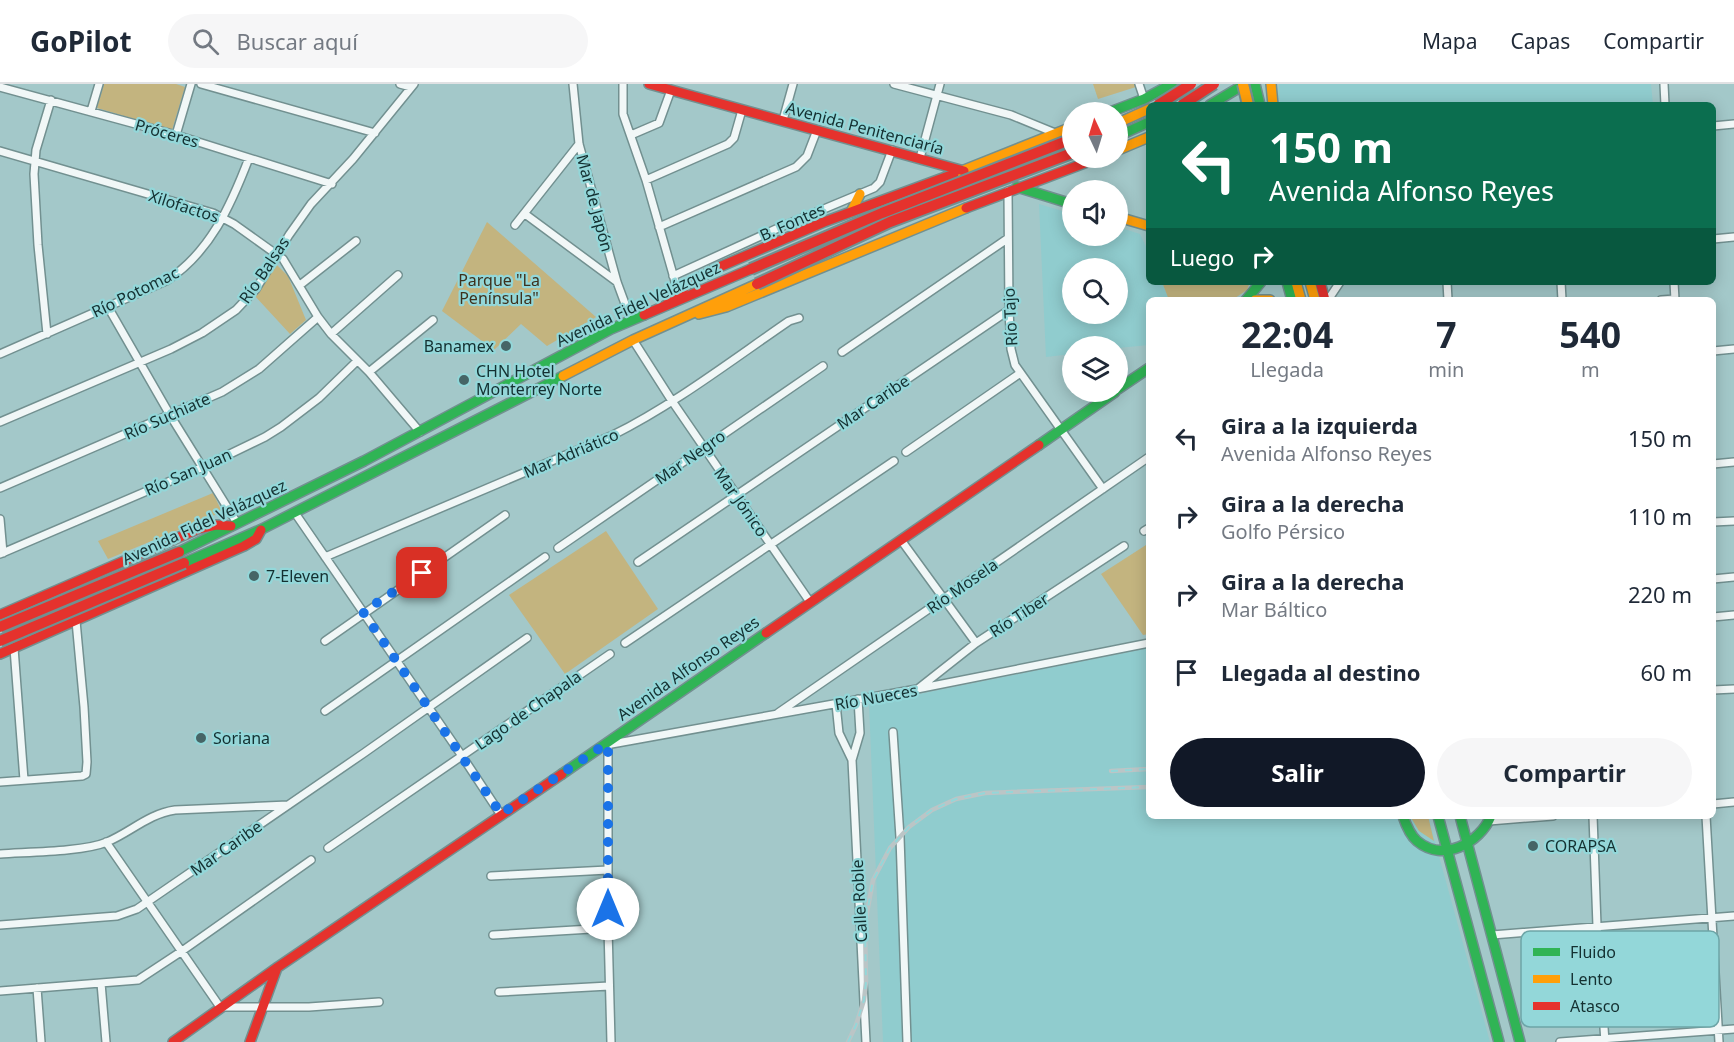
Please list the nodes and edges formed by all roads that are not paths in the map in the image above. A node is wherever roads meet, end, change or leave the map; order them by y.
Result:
1 (99, 84) edge
2 (191, 84) edge
3 (201, 84) edge
4 (400, 84) edge
5 (573, 84) edge
6 (623, 84) edge
7 (650, 84) edge
8 (793, 84) edge
9 (894, 84) edge
10 (940, 84) edge
11 (1139, 84) edge
12 (1191, 84) edge
13 (1216, 84) edge
14 (1244, 84) edge
15 (1255, 84) edge
16 (1271, 84) edge
17 (1664, 84) edge
18 (1169, 85) edge
19 (413, 86) edge
20 (0, 87) edge
21 (671, 90) junction
22 (937, 96) junction
23 (51, 100) junction
24 (1225, 101) edge
25 (1148, 102) edge
26 (1163, 102) edge
27 (1181, 102) edge
28 (1187, 102) edge
29 (1247, 102) edge
30 (1259, 102) edge
31 (1273, 102) edge
32 (1665, 102) edge
33 (1146, 104) edge
34 (1128, 108) edge
35 (742, 110) junction
36 (91, 111) junction
37 (1128, 116) edge
38 (783, 120) junction
39 (1146, 123) edge
40 (1734, 124) edge
41 (1716, 126) edge
42 (817, 130) junction
43 (1062, 131) edge
44 (1128, 131) edge
45 (375, 133) junction
46 (1055, 133) junction
47 (176, 135) junction
48 (631, 135) junction
49 (1146, 138) edge
50 (1062, 143) edge
51 (579, 144) junction
52 (1128, 146) edge
53 (892, 150) junction
54 (0, 151) edge
55 (1010, 152) junction
56 (1062, 157) edge
57 (249, 158) junction
58 (920, 158) junction
59 (34, 161) junction
60 (1072, 168) edge
61 (963, 171) junction
62 (940, 178) junction
63 (646, 180) junction
64 (332, 184) junction
65 (1030, 184) junction
66 (1013, 189) junction
67 (860, 194) junction
68 (1062, 201) edge
69 (965, 209) junction
70 (851, 212) junction
71 (525, 214) junction
72 (222, 217) junction
73 (1128, 220) edge
74 (515, 225) dead end
75 (1146, 225) edge
76 (659, 227) junction
77 (1734, 237) edge
78 (1007, 238) junction
79 (1716, 239) edge
80 (356, 241) dead end
81 (277, 253) junction
82 (399, 274) dead end
83 (673, 276) junction
84 (617, 282) junction
85 (300, 285) junction
86 (678, 292) junction
87 (667, 304) junction
88 (108, 307) junction
89 (1009, 310) junction
90 (684, 316) junction
91 (318, 317) junction
92 (799, 318) dead end
93 (433, 320) dead end
94 (631, 320) junction
95 (47, 334) junction
96 (331, 334) junction
97 (633, 340) junction
98 (1734, 349) edge
99 (1716, 351) edge
100 (842, 352) dead end
101 (0, 354) edge
102 (357, 361) junction
103 (139, 363) junction
104 (823, 366) dead end
105 (1146, 370) edge
106 (369, 372) junction
107 (1019, 374) junction
108 (1128, 383) edge
109 (672, 401) junction
110 (1100, 402) edge
111 (170, 416) junction
112 (0, 422) edge
113 (1060, 429) junction
114 (420, 432) junction
115 (704, 447) junction
116 (906, 452) dead end
117 (1146, 459) edge
118 (894, 461) dead end
119 (1734, 462) edge
120 (1716, 464) edge
121 (203, 467) junction
122 (0, 488) edge
123 (1102, 489) junction
124 (737, 495) junction
125 (295, 513) junction
126 (505, 515) dead end
127 (0, 519) edge
128 (1734, 521) edge
129 (1716, 522) edge
130 (234, 524) junction
131 (262, 530) junction
132 (901, 540) junction
133 (771, 544) junction
134 (1124, 546) dead end
135 (558, 548) dead end
136 (1, 554) edge
137 (325, 557) junction
138 (545, 557) dead end
139 (638, 562) dead end
140 (1734, 577) edge
141 (1716, 579) edge
142 (944, 599) junction
143 (810, 602) junction
144 (5, 612) edge
145 (363, 612) junction
146 (1734, 615) edge
147 (1716, 617) edge
148 (76, 621) junction
149 (0, 627) edge
150 (527, 638) dead end
151 (0, 641) edge
152 (325, 641) dead end
153 (625, 643) dead end
154 (976, 643) junction
155 (1146, 644) edge
156 (14, 648) junction
157 (0, 654) edge
158 (609, 654) dead end
159 (395, 660) junction
160 (917, 689) junction
161 (1734, 689) edge
162 (1716, 690) edge
163 (858, 699) junction
164 (836, 704) junction
165 (429, 708) junction
166 (325, 711) dead end
167 (775, 716) junction
168 (893, 732) dead end
169 (605, 745) junction
170 (462, 756) junction
171 (852, 760) junction
172 (24, 780) junction
173 (0, 782) edge
174 (1734, 802) edge
175 (1716, 804) edge
176 (288, 805) junction
177 (501, 814) junction
178 (1404, 819) edge
179 (1439, 819) edge
180 (1461, 819) edge
181 (1489, 819) edge
182 (1593, 819) edge
183 (1706, 819) edge
184 (106, 842) junction
185 (1468, 844) junction
186 (328, 848) dead end
187 (1448, 850) junction
188 (0, 854) edge
189 (311, 860) dead end
190 (608, 870) junction
191 (491, 876) dead end
192 (147, 903) junction
193 (1734, 916) edge
194 (1711, 918) junction
195 (0, 925) edge
196 (1597, 927) junction
197 (608, 928) junction
198 (1537, 931) edge
199 (1597, 931) edge
200 (1712, 931) edge
201 (1521, 932) edge
202 (1492, 934) junction
203 (493, 935) dead end
204 (182, 951) junction
205 (278, 967) junction
206 (101, 983) junction
207 (609, 986) junction
208 (37, 988) junction
209 (0, 991) edge
210 (499, 992) dead end
211 (379, 1002) dead end
212 (220, 1007) junction
213 (261, 1008) junction
214 (1718, 1027) edge
215 (1734, 1029) edge
216 (1718, 1030) junction
217 (1605, 1040) edge
218 (41, 1042) edge
219 (106, 1042) edge
220 (173, 1042) edge
221 (250, 1042) edge
222 (611, 1042) edge
223 (866, 1042) edge
224 (907, 1042) edge
225 (1499, 1042) edge
226 (1520, 1042) edge
227 (1560, 1042) edge
228 (1719, 1042) edge

1 - 36 street
2 - 47 street
3 - 45 street
4 - 19 street
5 - 51 street, Mar de Japón
6 - 48 street
7 - 21 main road, Avenida Penitenciaría
8 - 38 street
9 - 22 street
10 - 22 street
11 - 33 street
12 - 26 main road, bridge
13 - 24 main road
13 - 28 main road, bridge
14 - 24 main road
14 - 29 main road, bridge
15 - 30 main road
16 - 31 main road
17 - 32 street
18 - 25 main road
18 - 27 main road
19 - 45 street, Río Balsas
20 - 23 street, Próceres
21 - 35 main road, Avenida Penitenciaría
21 - 48 street
22 - 46 street
22 - 58 street
23 - 36 street, Próceres
23 - 59 street
33 - 34 main road
33 - 37 main road
35 - 38 main road, Avenida Penitenciaría
35 - 63 street
36 - 47 street, Próceres
38 - 42 main road, Avenida Penitenciaría
39 - 44 main road
40 - 41 street
42 - 53 main road, Avenida Penitenciaría
42 - 76 street
43 - 46 main road
45 - 64 street, Río Balsas
46 - 55 main road
47 - 57 street, Próceres
48 - 63 street
49 - 52 main road
50 - 87 main road, Avenida Fidel Velázquez, bridge
51 - 71 street
51 - 84 street, Mar de Japón
53 - 58 main road, Avenida Penitenciaría
53 - 67 street, B. Fontes
54 - 59 street, Xilofactos
55 - 61 main road
55 - 65 main road
56 - 90 main road, Avenida Fidel Velázquez, bridge
57 - 64 street, Próceres
57 - 72 street, Río Potomac
58 - 61 main road, Avenida Penitenciaría
59 - 72 street, Xilofactos
59 - 95 street
60 - 65 main road
61 - 62 main road
61 - 66 main road, Avenida Penitenciaría
62 - 69 main road
62 - 70 main road
63 - 76 street
64 - 81 street, Río Balsas
65 - 66 main road
66 - 68 main road, Avenida Penitenciaría
66 - 69 main road
66 - 78 street, Río Tajo
67 - 70 main road
67 - 83 street, B. Fontes
69 - 90 main road
70 - 86 main road
71 - 74 street
71 - 84 street
72 - 81 street, Xilofactos
72 - 88 street, Río Potomac
73 - 75 main road
76 - 83 street
77 - 79 street
78 - 89 street, Río Tajo
78 - 100 street
80 - 85 street
81 - 85 street, Xilofactos
81 - 103 street, Río Balsas
82 - 96 street
83 - 86 street
84 - 94 street, Mar de Japón
85 - 91 street, Xilofactos
86 - 87 main road
87 - 94 main road, Avenida Fidel Velázquez
88 - 95 street, Río Potomac
88 - 103 street
89 - 107 street, Río Tajo
89 - 124 street, Mar Caribe
90 - 97 main road, Avenida Fidel Velázquez
91 - 96 street, Xilofactos
91 - 111 street, Río Suchiate
92 - 109 street, Mar Adriático
93 - 106 street
94 - 114 main road, Avenida Fidel Velázquez
95 - 101 street, Río Potomac
96 - 102 street, Xilofactos
97 - 109 street, Mar Jónico
97 - 125 main road, Avenida Fidel Velázquez
98 - 99 street
102 - 106 street, Xilofactos
102 - 121 street, Río San Juan
103 - 111 street
103 - 112 street, Río Balsas
104 - 115 street, Mar Negro
105 - 108 main road, Avenida Alfonso Reyes
106 - 114 street, Xilofactos
107 - 113 street, Río Tajo
107 - 116 street
109 - 115 street, Mar Jónico
109 - 137 street, Mar Adriático
110 - 113 main road, Avenida Alfonso Reyes
111 - 121 street
111 - 122 street, Río Suchiate
113 - 123 street, Río Tajo
113 - 132 main road, Avenida Alfonso Reyes
114 - 130 main road, Avenida Fidel Velázquez
115 - 124 street, Mar Jónico
115 - 135 street, Mar Negro
117 - 123 street, Río Mosela
118 - 133 street
119 - 120 street
121 - 130 street
121 - 136 street, Río San Juan
123 - 142 street, Río Mosela
124 - 133 street, Mar Jónico
124 - 139 street, Mar Caribe
125 - 131 main road, Avenida Fidel Velázquez
125 - 137 street
126 - 145 street
127 - 136 street
128 - 129 street
130 - 144 main road
130 - 149 main road, Avenida Fidel Velázquez, bridge
131 - 148 main road
131 - 151 main road, Avenida Fidel Velázquez, bridge
132 - 142 street
132 - 143 main road, Avenida Alfonso Reyes
133 - 143 street, Mar Jónico
133 - 153 street
134 - 154 street, Río Tiber
137 - 145 street
138 - 159 street
140 - 141 street
142 - 154 street
142 - 167 street, Río Mosela
143 - 169 main road, Avenida Alfonso Reyes
144 - 156 main road
145 - 152 street
145 - 159 street
146 - 147 street
148 - 156 main road
148 - 172 street
150 - 165 street, Mar Caribe
154 - 160 street, Río Tiber
155 - 160 street, Río Nueces
156 - 157 main road
156 - 172 street
158 - 170 street, Lago de Chapala
159 - 165 street
159 - 166 street
160 - 163 street, Río Nueces
161 - 162 street
163 - 164 street, Río Nueces
163 - 171 street, Calle Roble
164 - 167 street, Río Nueces
164 - 171 street, Calle Roble
165 - 170 street
165 - 176 street, Mar Caribe
167 - 169 street, Río Nueces
168 - 224 street
169 - 177 main road, Avenida Alfonso Reyes
169 - 190 street
170 - 177 street
170 - 186 street, Lago de Chapala
171 - 223 street, Calle Roble
172 - 173 street
174 - 175 street
176 - 184 street
176 - 192 street, Mar Caribe
177 - 205 main road, Avenida Alfonso Reyes
178 - 187 main road
179 - 187 main road
180 - 185 main road
181 - 185 main road
182 - 196 street
183 - 194 street
184 - 188 street
184 - 192 street
185 - 187 main road
185 - 202 main road
187 - 225 main road
189 - 204 street
190 - 191 street
190 - 197 street
192 - 195 street, Mar Caribe
192 - 204 street
193 - 194 street
194 - 196 street
194 - 200 street
196 - 198 street
196 - 199 street
197 - 203 street
197 - 207 street
201 - 202 street
202 - 226 main road
204 - 206 street
204 - 212 street
205 - 212 main road, Avenida Alfonso Reyes
205 - 213 main road
206 - 208 street
206 - 219 street
207 - 210 street
207 - 222 street
208 - 209 street
208 - 218 street
211 - 213 street
212 - 213 street
212 - 220 main road, Avenida Alfonso Reyes
213 - 221 main road
214 - 216 street
215 - 216 street
216 - 217 street
216 - 228 street
217 - 227 street

